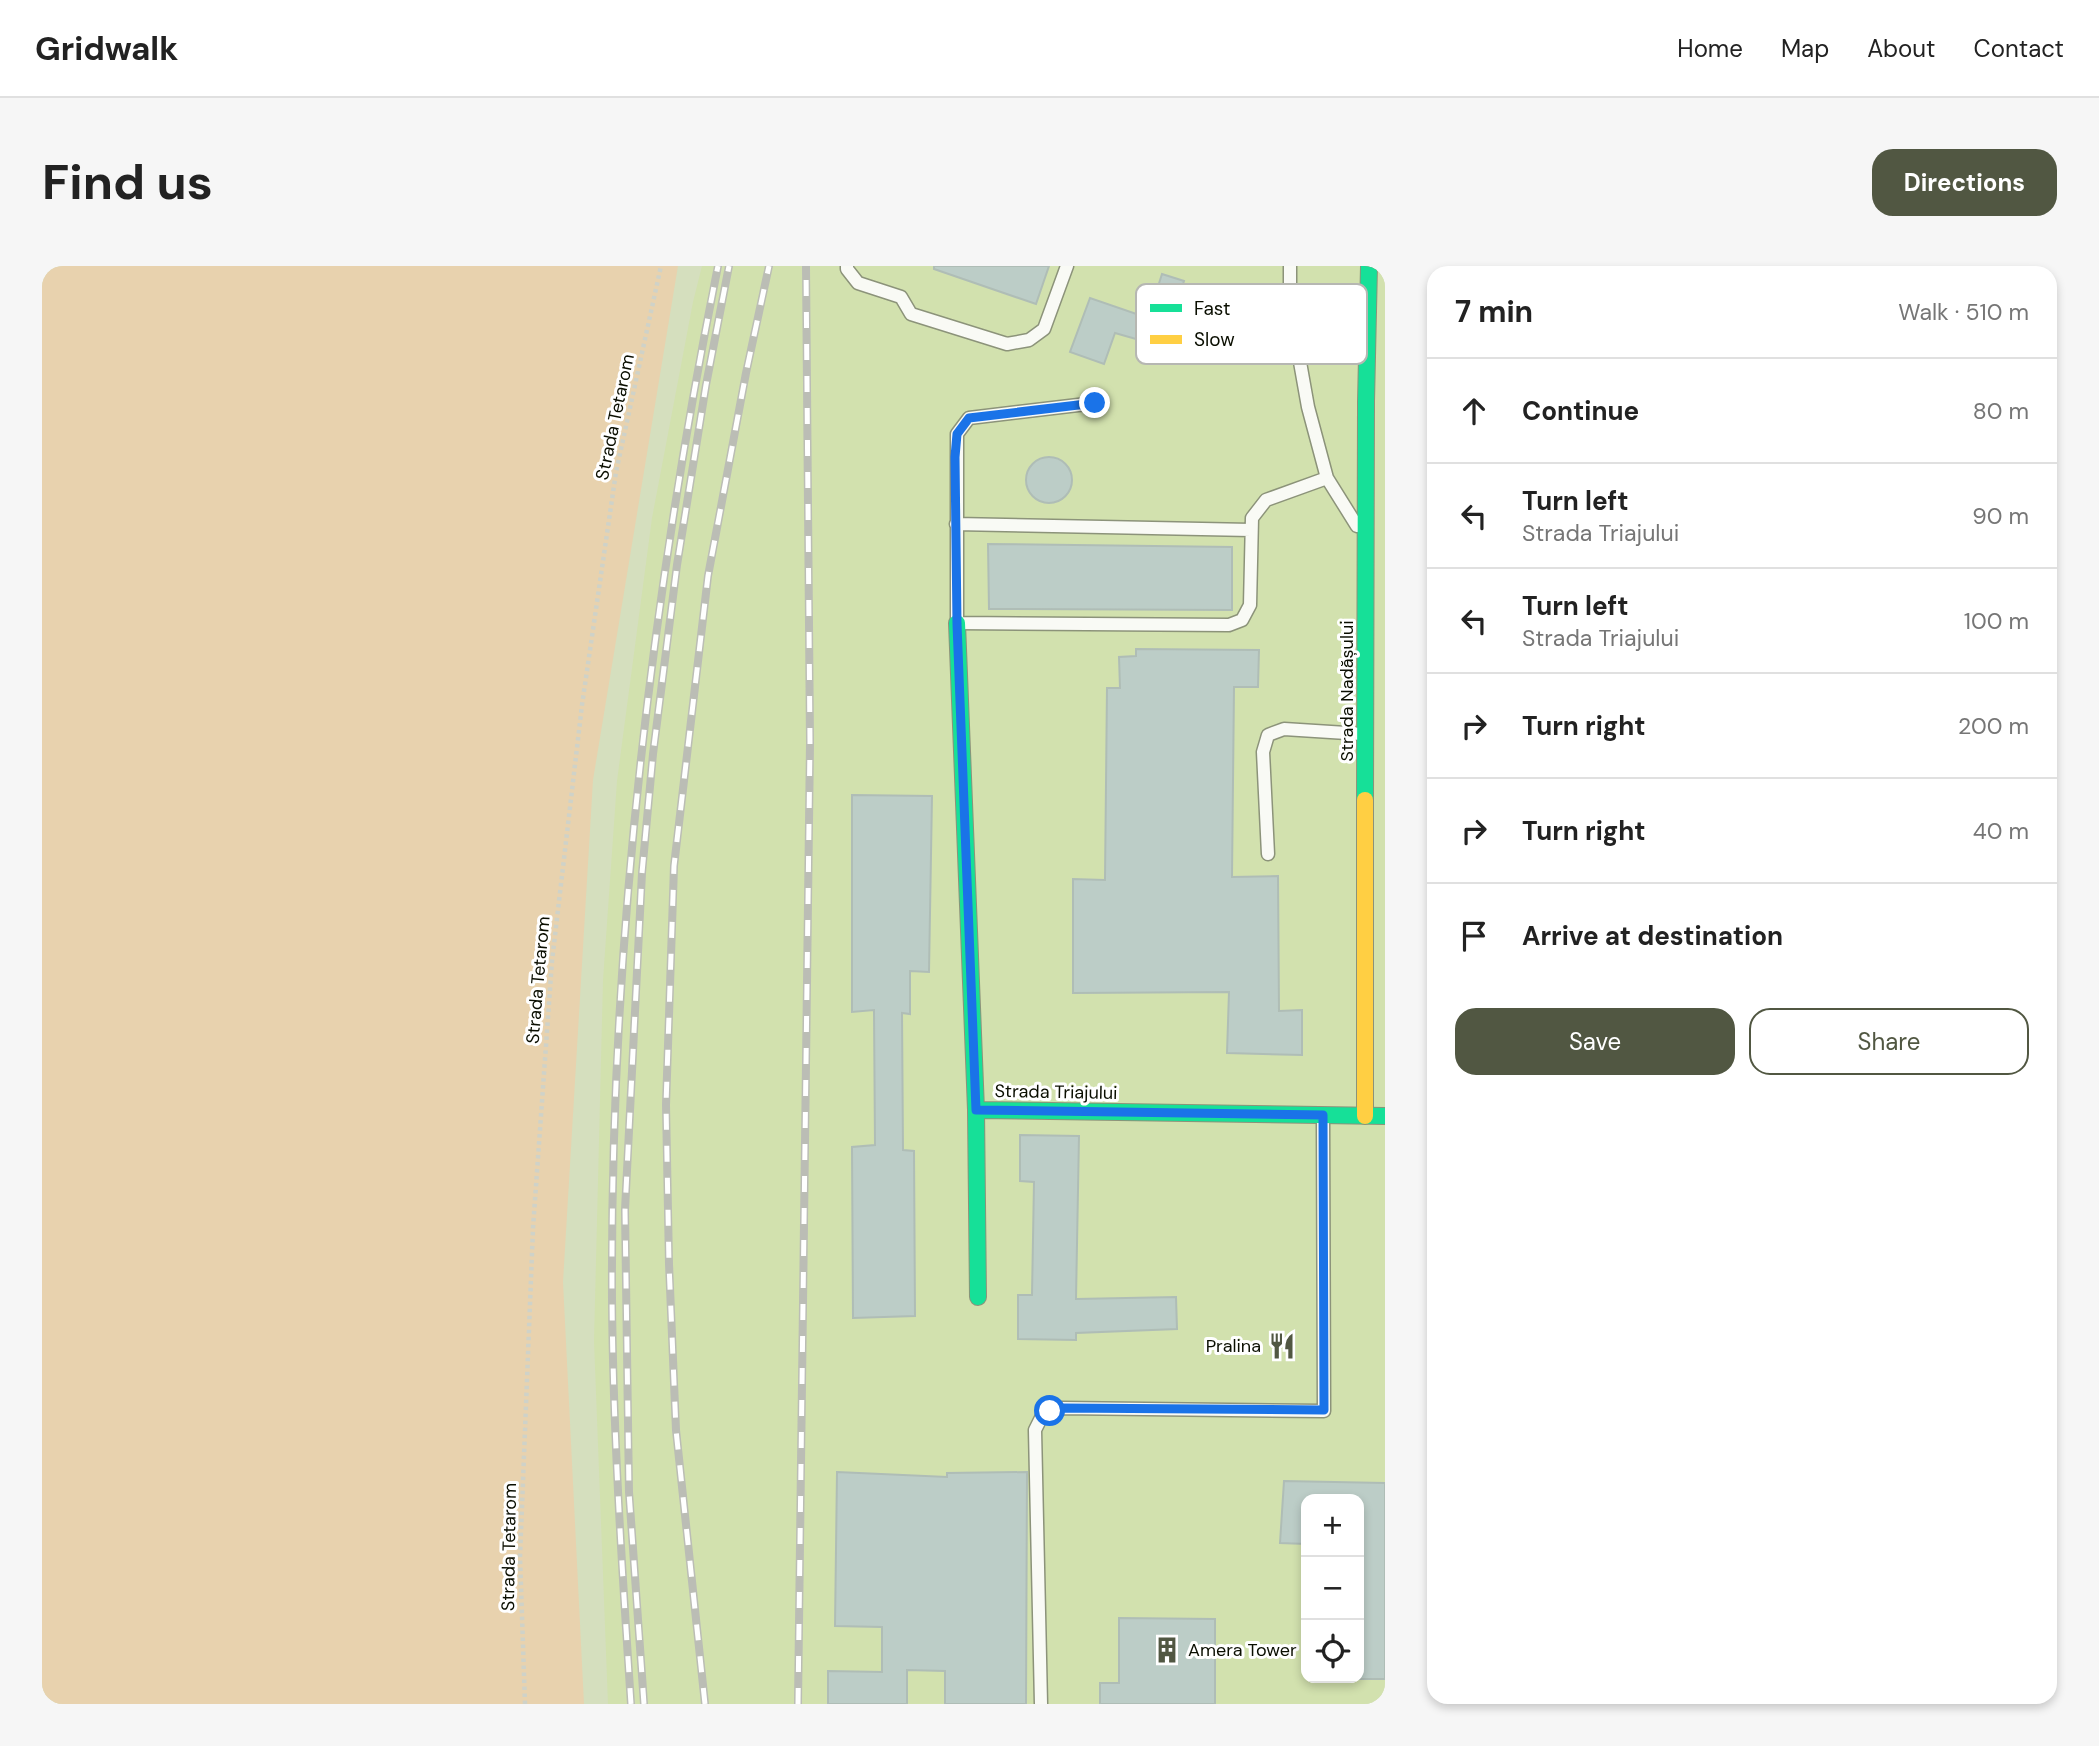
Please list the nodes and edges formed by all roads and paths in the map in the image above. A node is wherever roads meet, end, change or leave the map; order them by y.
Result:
1 (662, 266) edge
2 (847, 266) edge
3 (1067, 266) edge
4 (1290, 266) edge
5 (1369, 266) edge
6 (1290, 284) edge
7 (1367, 357) edge
8 (1300, 364) edge
9 (1367, 364) edge
10 (1095, 403) dead end
11 (1327, 478) junction
12 (956, 524) junction
13 (1251, 530) junction
14 (1366, 540) junction
15 (957, 624) junction
16 (1366, 734) junction
17 (1268, 854) dead end
18 (976, 1110) junction
19 (1323, 1115) junction
20 (1365, 1116) junction
21 (1385, 1116) edge
22 (978, 1297) dead end
23 (525, 1704) edge
24 (1041, 1704) edge

1 - 23 path, Strada Tetarom
2 - 3 lane
4 - 6 lane
5 - 7 street, Strada Nadășului
8 - 11 lane
9 - 14 street, Strada Nadășului
10 - 12 lane
11 - 13 lane
11 - 14 lane
12 - 13 lane
12 - 15 lane
13 - 15 lane
14 - 16 street, Strada Nadășului
15 - 18 street
16 - 17 lane
16 - 20 street, Strada Nadășului
18 - 19 street, Strada Triajului
18 - 22 street, Strada Triajului
19 - 20 street, Strada Triajului
19 - 24 lane
20 - 21 street, Strada Triajului

